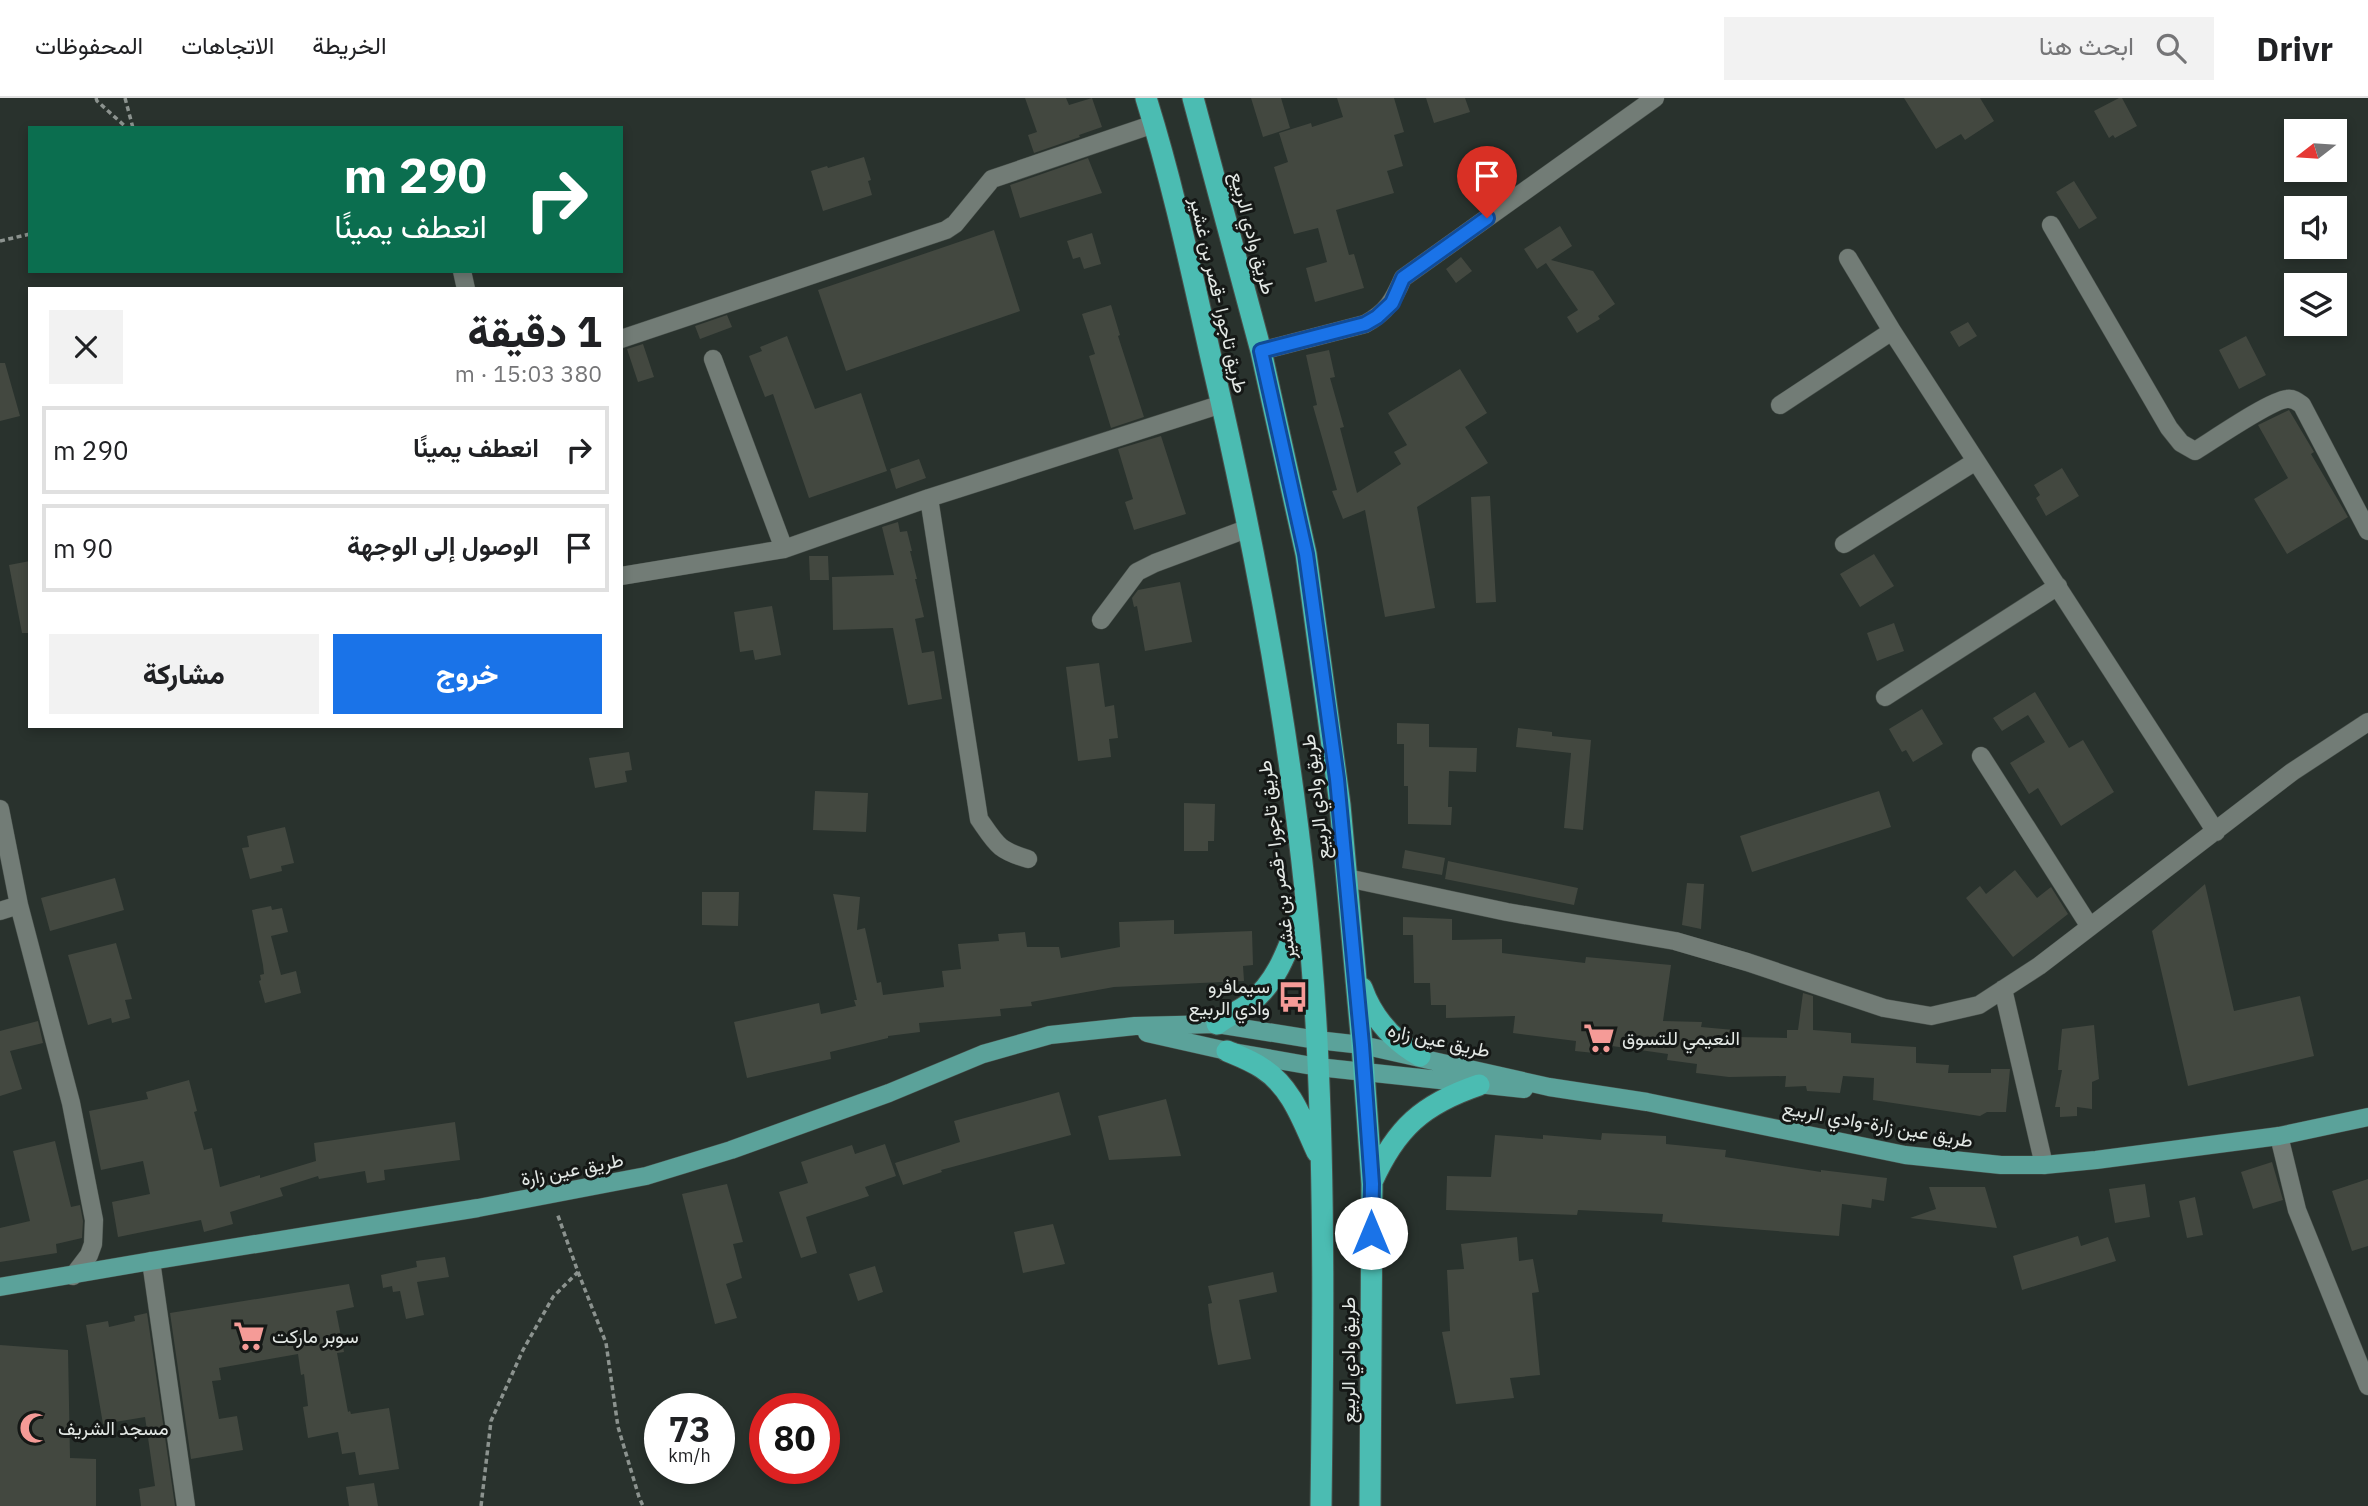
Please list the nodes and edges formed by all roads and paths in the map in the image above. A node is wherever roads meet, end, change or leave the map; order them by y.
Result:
1 (96, 98) edge
2 (125, 98) edge
3 (1146, 98) edge
4 (1193, 98) edge
5 (1655, 98) edge
6 (1154, 124) junction
7 (125, 126) edge
8 (132, 126) edge
9 (2051, 225) dead end
10 (28, 235) edge
11 (0, 242) edge
12 (1848, 258) dead end
13 (1892, 331) junction
14 (623, 338) edge
15 (1261, 351) junction
16 (713, 359) dead end
17 (1222, 404) junction
18 (1780, 405) dead end
19 (1976, 461) junction
20 (929, 498) junction
21 (1249, 528) junction
22 (2368, 531) edge
23 (1844, 544) dead end
24 (784, 549) junction
25 (623, 576) edge
26 (2058, 586) junction
27 (1101, 620) dead end
28 (1885, 697) dead end
29 (2368, 722) edge
30 (1981, 756) dead end
31 (0, 809) edge
32 (2216, 832) junction
33 (1028, 859) dead end
34 (1347, 878) junction
35 (1306, 902) junction
36 (19, 905) junction
37 (0, 911) edge
38 (2090, 927) junction
39 (1355, 966) junction
40 (2003, 989) junction
41 (1217, 1024) junction
42 (1135, 1026) junction
43 (1317, 1040) junction
44 (1362, 1045) junction
45 (1227, 1051) junction
46 (1420, 1056) junction
47 (1318, 1067) junction
48 (1363, 1071) junction
49 (1479, 1086) junction
50 (1549, 1087) junction
51 (2368, 1118) edge
52 (2279, 1136) junction
53 (1321, 1161) junction
54 (2044, 1165) junction
55 (1372, 1184) junction
56 (551, 1194) junction
57 (151, 1261) junction
58 (578, 1272) junction
59 (73, 1276) junction
60 (0, 1287) edge
61 (2368, 1386) edge
62 (186, 1506) edge
63 (481, 1506) edge
64 (643, 1506) edge
65 (1321, 1506) edge
66 (1370, 1506) edge

1 - 7 path
2 - 8 path
3 - 6 highway, طريق تاجورا -قصر بن غشير
4 - 15 highway, طريق وادي الربيع
5 - 15 street
6 - 14 street
6 - 17 highway, طريق تاجورا -قصر بن غشير
9 - 22 street
10 - 11 path
12 - 13 street
13 - 18 street
13 - 19 street
15 - 34 highway, طريق وادي الربيع
16 - 24 street
17 - 20 street
17 - 21 highway, طريق تاجورا -قصر بن غشير
19 - 23 street
19 - 26 street
20 - 24 street
20 - 33 street
21 - 27 street
21 - 35 highway, طريق تاجورا -قصر بن غشير
24 - 25 street
26 - 28 street
26 - 32 street
29 - 32 street
30 - 38 street
31 - 36 street
32 - 38 street
34 - 39 highway, طريق وادي الربيع
34 - 40 street
35 - 41 highway
35 - 43 highway, طريق تاجورا -قصر بن غشير
36 - 37 street
36 - 59 street
38 - 40 street
39 - 44 highway, طريق وادي الربيع
39 - 46 highway
40 - 54 street
41 - 42 main road, طريق عين زاره
41 - 43 main road, طريق عين زاره
42 - 45 main road
42 - 56 main road, طريق عين زارة
43 - 44 main road, طريق عين زاره
43 - 47 highway, طريق تاجورا -قصر بن غشير
44 - 46 main road, طريق عين زاره
44 - 48 highway, طريق وادي الربيع
45 - 47 main road
45 - 53 highway
46 - 50 main road, طريق عين زاره
47 - 48 main road
47 - 53 highway, طريق تاجورا -قصر بن غشير
48 - 49 main road
48 - 55 highway, طريق وادي الربيع
49 - 50 main road
49 - 55 highway
50 - 54 main road, طريق عين زارة-وادي الربيع
51 - 52 main road, طريق عين زارة-وادي الربيع
52 - 54 main road, طريق عين زارة-وادي الربيع
52 - 61 street
53 - 65 highway, طريق تاجورا -قصر بن غشير
55 - 66 highway, طريق وادي الربيع
56 - 57 main road, طريق عين زارة
56 - 58 path
57 - 59 main road, طريق عين زارة
57 - 62 street
58 - 63 path
58 - 64 path
59 - 60 main road, طريق عين زارة

